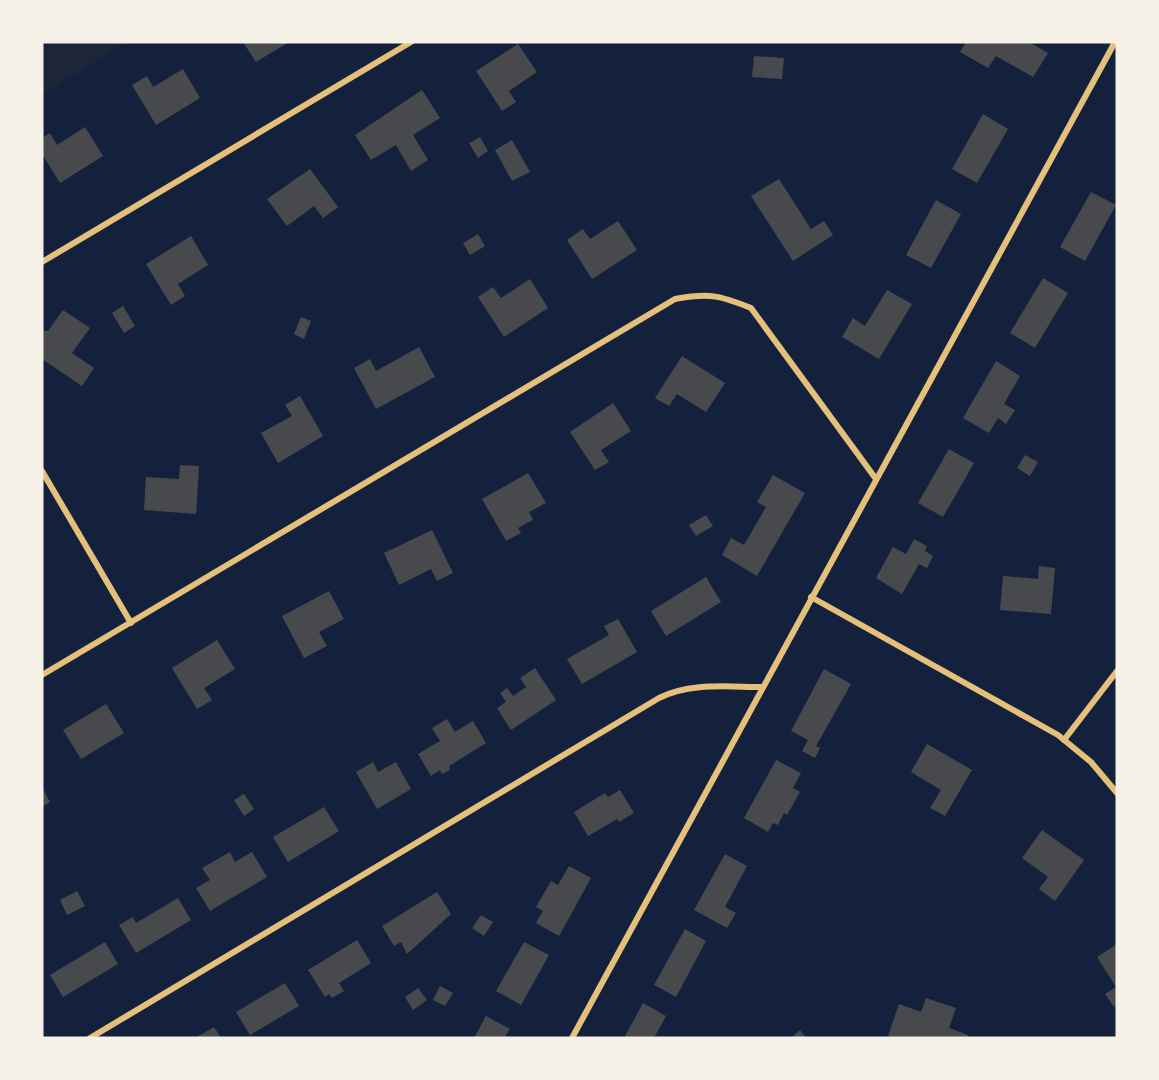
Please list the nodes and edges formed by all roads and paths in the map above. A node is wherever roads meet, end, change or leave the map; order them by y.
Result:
1 (411, 42) edge
2 (1114, 42) edge
3 (42, 262) edge
4 (42, 471) edge
5 (876, 479) junction
6 (811, 597) junction
7 (131, 623) junction
8 (1117, 671) edge
9 (42, 675) edge
10 (762, 687) junction
11 (1064, 740) junction
12 (1117, 794) edge
13 (90, 1038) edge
14 (572, 1038) edge

1 - 3 street
2 - 5 street
4 - 7 street
5 - 6 street
5 - 7 street
6 - 10 street
6 - 11 street
7 - 9 street
8 - 11 street
10 - 13 street
10 - 14 street
11 - 12 street

